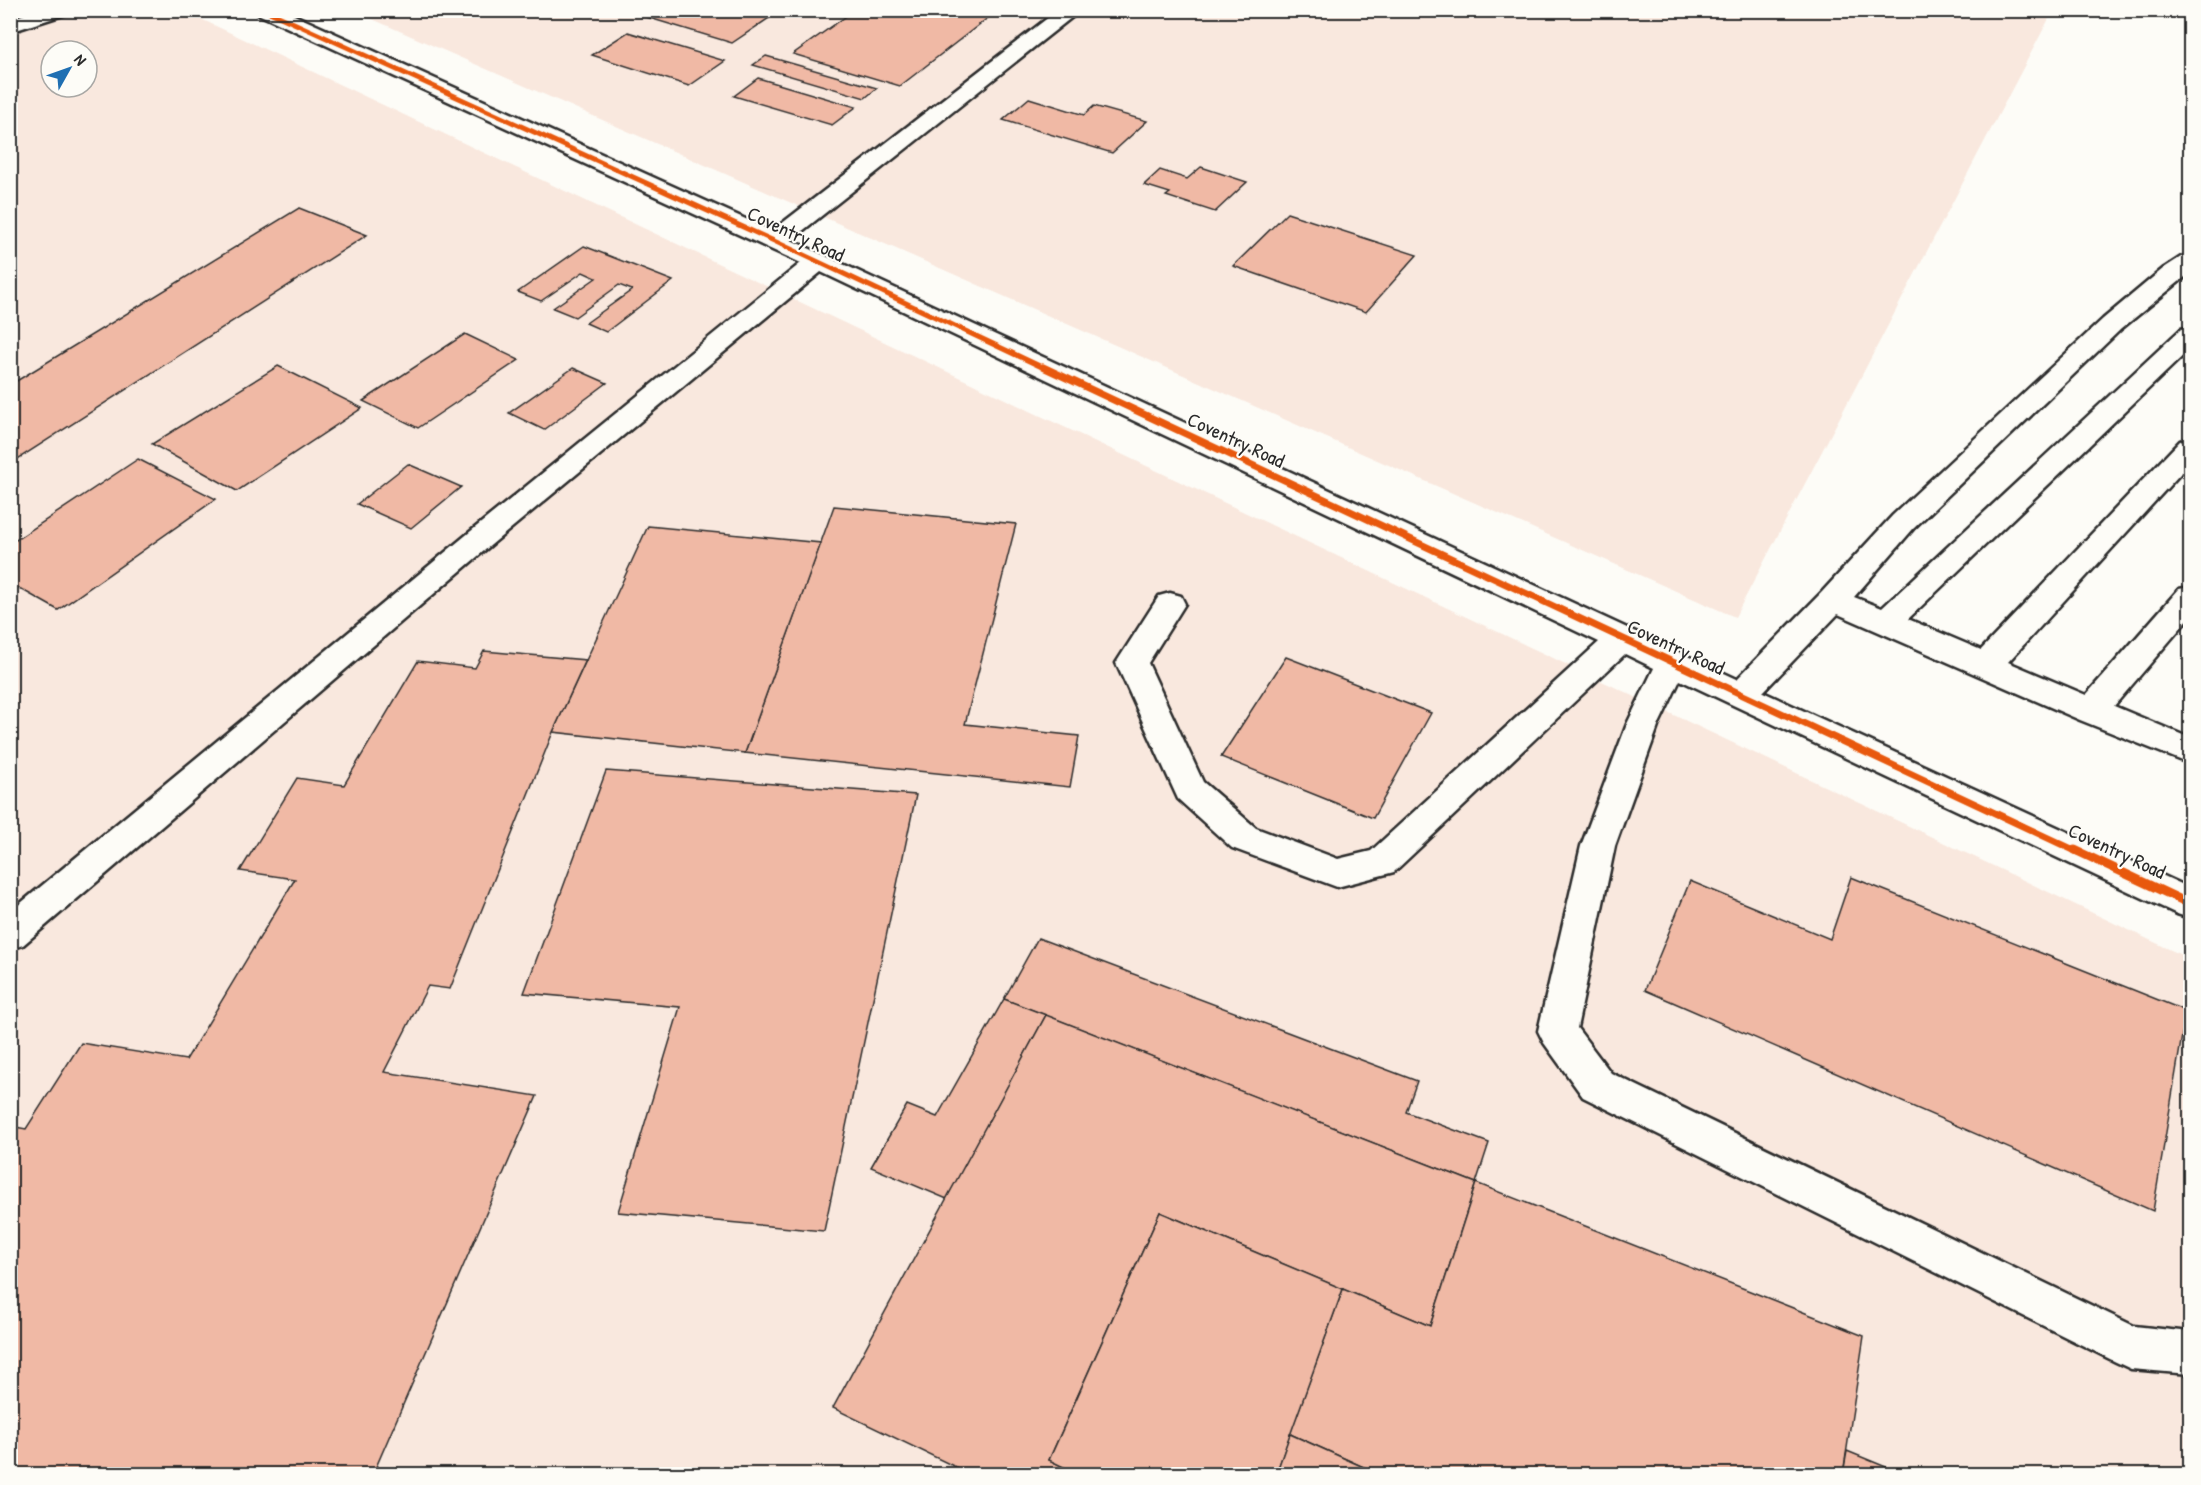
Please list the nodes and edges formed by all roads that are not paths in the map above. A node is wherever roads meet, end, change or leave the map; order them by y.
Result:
1 (59, 10) edge
2 (265, 10) edge
3 (1071, 10) edge
4 (10, 26) edge
5 (774, 241) junction
6 (818, 262) junction
7 (2190, 262) edge
8 (2190, 335) edge
9 (2190, 447) edge
10 (2190, 597) edge
11 (1833, 600) junction
12 (1170, 604) dead end
13 (1885, 623) junction
14 (1622, 639) junction
15 (1672, 663) junction
16 (1987, 664) junction
17 (1741, 695) junction
18 (2091, 711) junction
19 (2190, 752) edge
20 (2190, 904) edge
21 (10, 934) edge
22 (2190, 1353) edge

1 - 4 street
2 - 5 street, Coventry Road
3 - 5 street
5 - 6 street, Coventry Road
6 - 14 street, Coventry Road
6 - 21 street
7 - 11 street
8 - 13 street
9 - 16 street
10 - 18 street
11 - 13 street
11 - 17 street
12 - 14 street
13 - 16 street
14 - 15 street, Coventry Road
15 - 17 street, Coventry Road
15 - 22 street
16 - 18 street
17 - 20 street, Coventry Road
18 - 19 street

